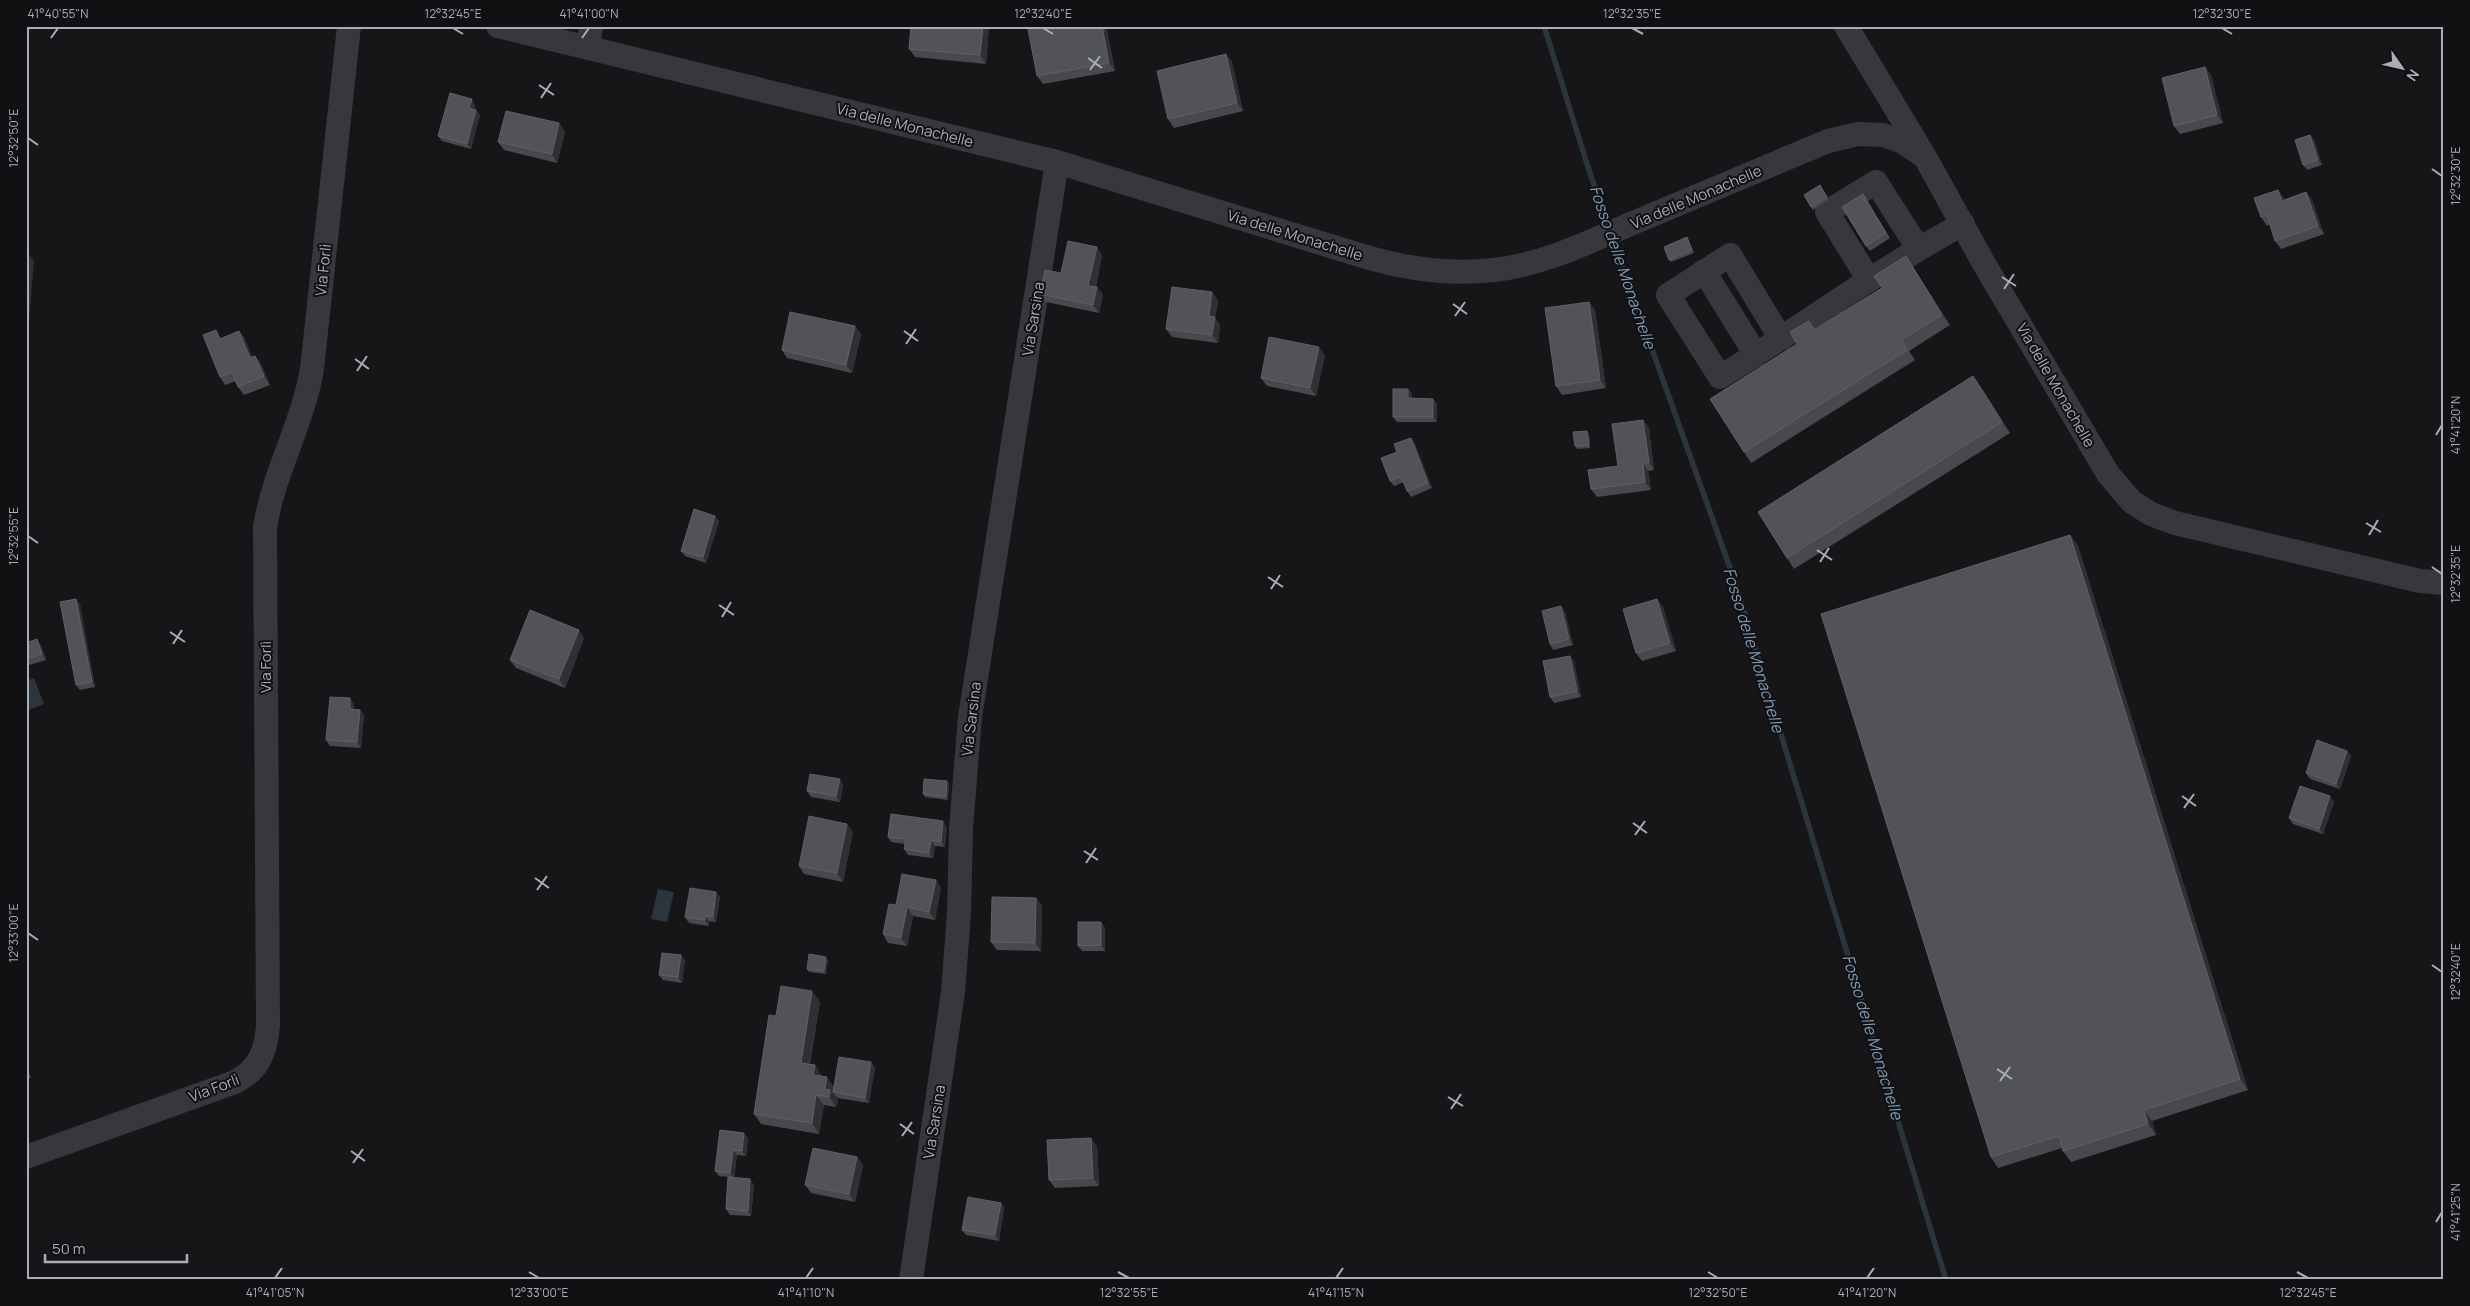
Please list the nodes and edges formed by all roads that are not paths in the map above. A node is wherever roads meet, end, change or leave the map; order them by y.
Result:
1 (348, 26) edge
2 (498, 26) edge
3 (1846, 26) edge
4 (590, 37) edge
5 (1868, 64) junction
6 (1834, 139) junction
7 (1925, 157) junction
8 (1057, 162) junction
9 (1963, 224) junction
10 (1918, 248) junction
11 (1704, 271) junction
12 (1869, 280) junction
13 (1781, 339) junction
14 (1756, 355) junction
15 (2444, 583) edge
16 (26, 1157) edge
17 (911, 1280) edge

1 - 16 street, Via Forlì
2 - 4 street, Via delle Monachelle
3 - 5 street
4 - 8 street, Via delle Monachelle
5 - 6 street
5 - 7 street
6 - 7 street, Via delle Monachelle
6 - 8 street, Via delle Monachelle
7 - 9 street, Via delle Monachelle
8 - 17 street, Via Sarsina
9 - 10 street
9 - 15 street, Via delle Monachelle
10 - 12 street
10 - 12 street
11 - 13 street
11 - 14 street
11 - 14 street
12 - 13 street
13 - 14 street

